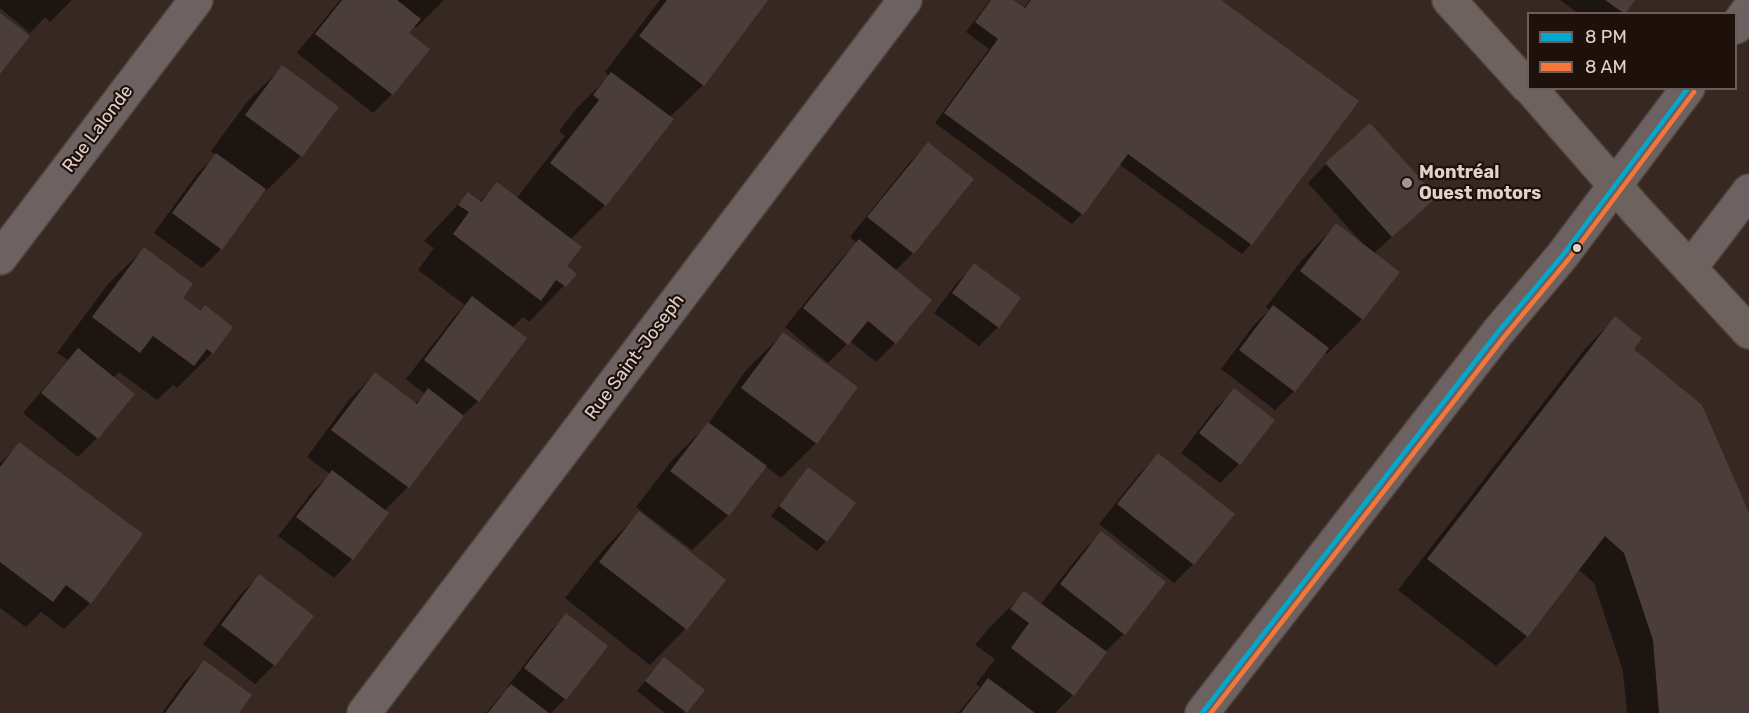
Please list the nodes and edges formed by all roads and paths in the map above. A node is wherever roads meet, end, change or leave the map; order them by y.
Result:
1 (196, 0) edge
2 (905, 0) edge
3 (1449, 0) edge
4 (1749, 9) edge
5 (1737, 26) edge
6 (1527, 86) edge
7 (1531, 90) edge
8 (1686, 90) edge
9 (1615, 185) junction
10 (1748, 193) edge
11 (0, 258) edge
12 (1690, 268) junction
13 (1749, 332) edge
14 (364, 713) edge
15 (1202, 713) edge

1 - 11 street, Rue Lalonde
2 - 14 street, Rue Saint-Joseph
3 - 6 main road
4 - 5 street
7 - 9 main road
8 - 9 street
9 - 12 main road
9 - 15 street
10 - 12 street
12 - 13 main road

